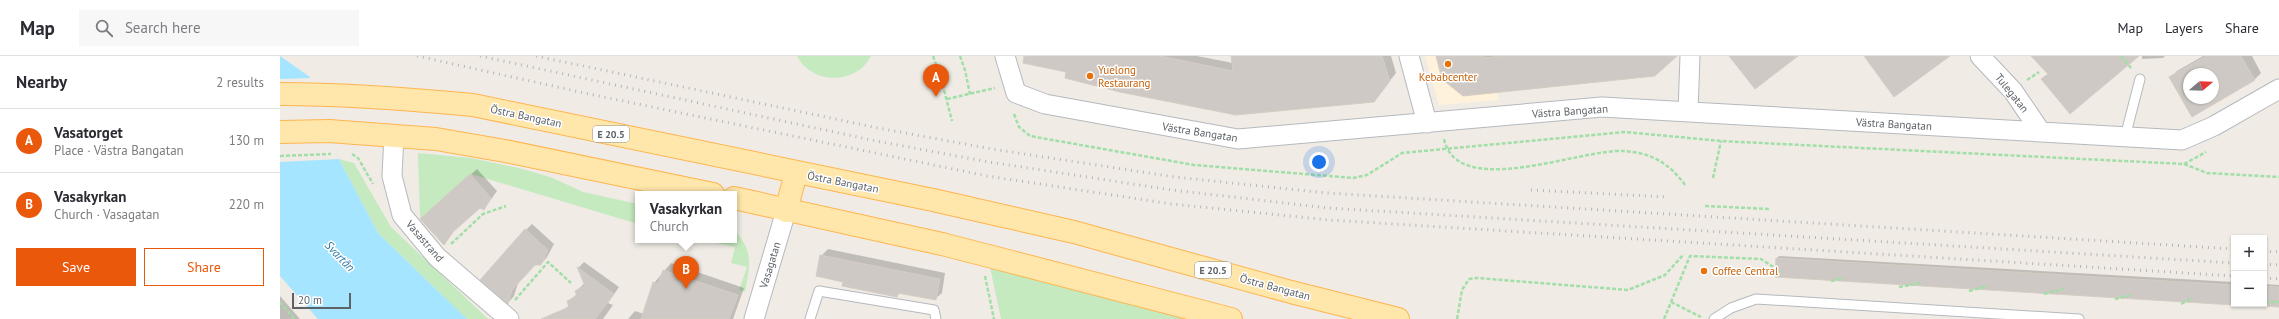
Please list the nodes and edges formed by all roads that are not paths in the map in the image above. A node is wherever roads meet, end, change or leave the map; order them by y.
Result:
1 (1005, 56) edge
2 (1409, 56) edge
3 (1690, 56) edge
4 (1980, 56) edge
5 (2140, 80) dead end
6 (2279, 89) edge
7 (280, 94) edge
8 (1688, 112) junction
9 (1426, 123) junction
10 (280, 132) edge
11 (2041, 132) junction
12 (394, 135) junction
13 (2125, 137) junction
14 (796, 173) junction
15 (699, 191) edge
16 (737, 199) edge
17 (786, 211) junction
18 (506, 316) edge
19 (754, 319) edge
20 (810, 319) edge
21 (936, 319) edge
22 (1232, 319) edge
23 (1398, 319) edge
24 (1714, 319) edge
25 (2079, 319) edge

1 - 9 street, Västra Bangatan
2 - 9 street
3 - 8 street
4 - 11 street, Tulegatan
5 - 13 lane
6 - 13 street, Västra Bangatan
7 - 14 main road, Östra Bangatan / E 20.5
8 - 9 street, Västra Bangatan
8 - 11 street, Västra Bangatan
10 - 12 main road
11 - 13 street, Västra Bangatan
12 - 15 main road
12 - 18 street, Vasastrand
14 - 17 main road
14 - 23 main road, Östra Bangatan / E 20.5, bridge
16 - 17 main road
17 - 19 street, Vasagatan
17 - 22 main road, bridge
20 - 21 lane
24 - 25 lane

